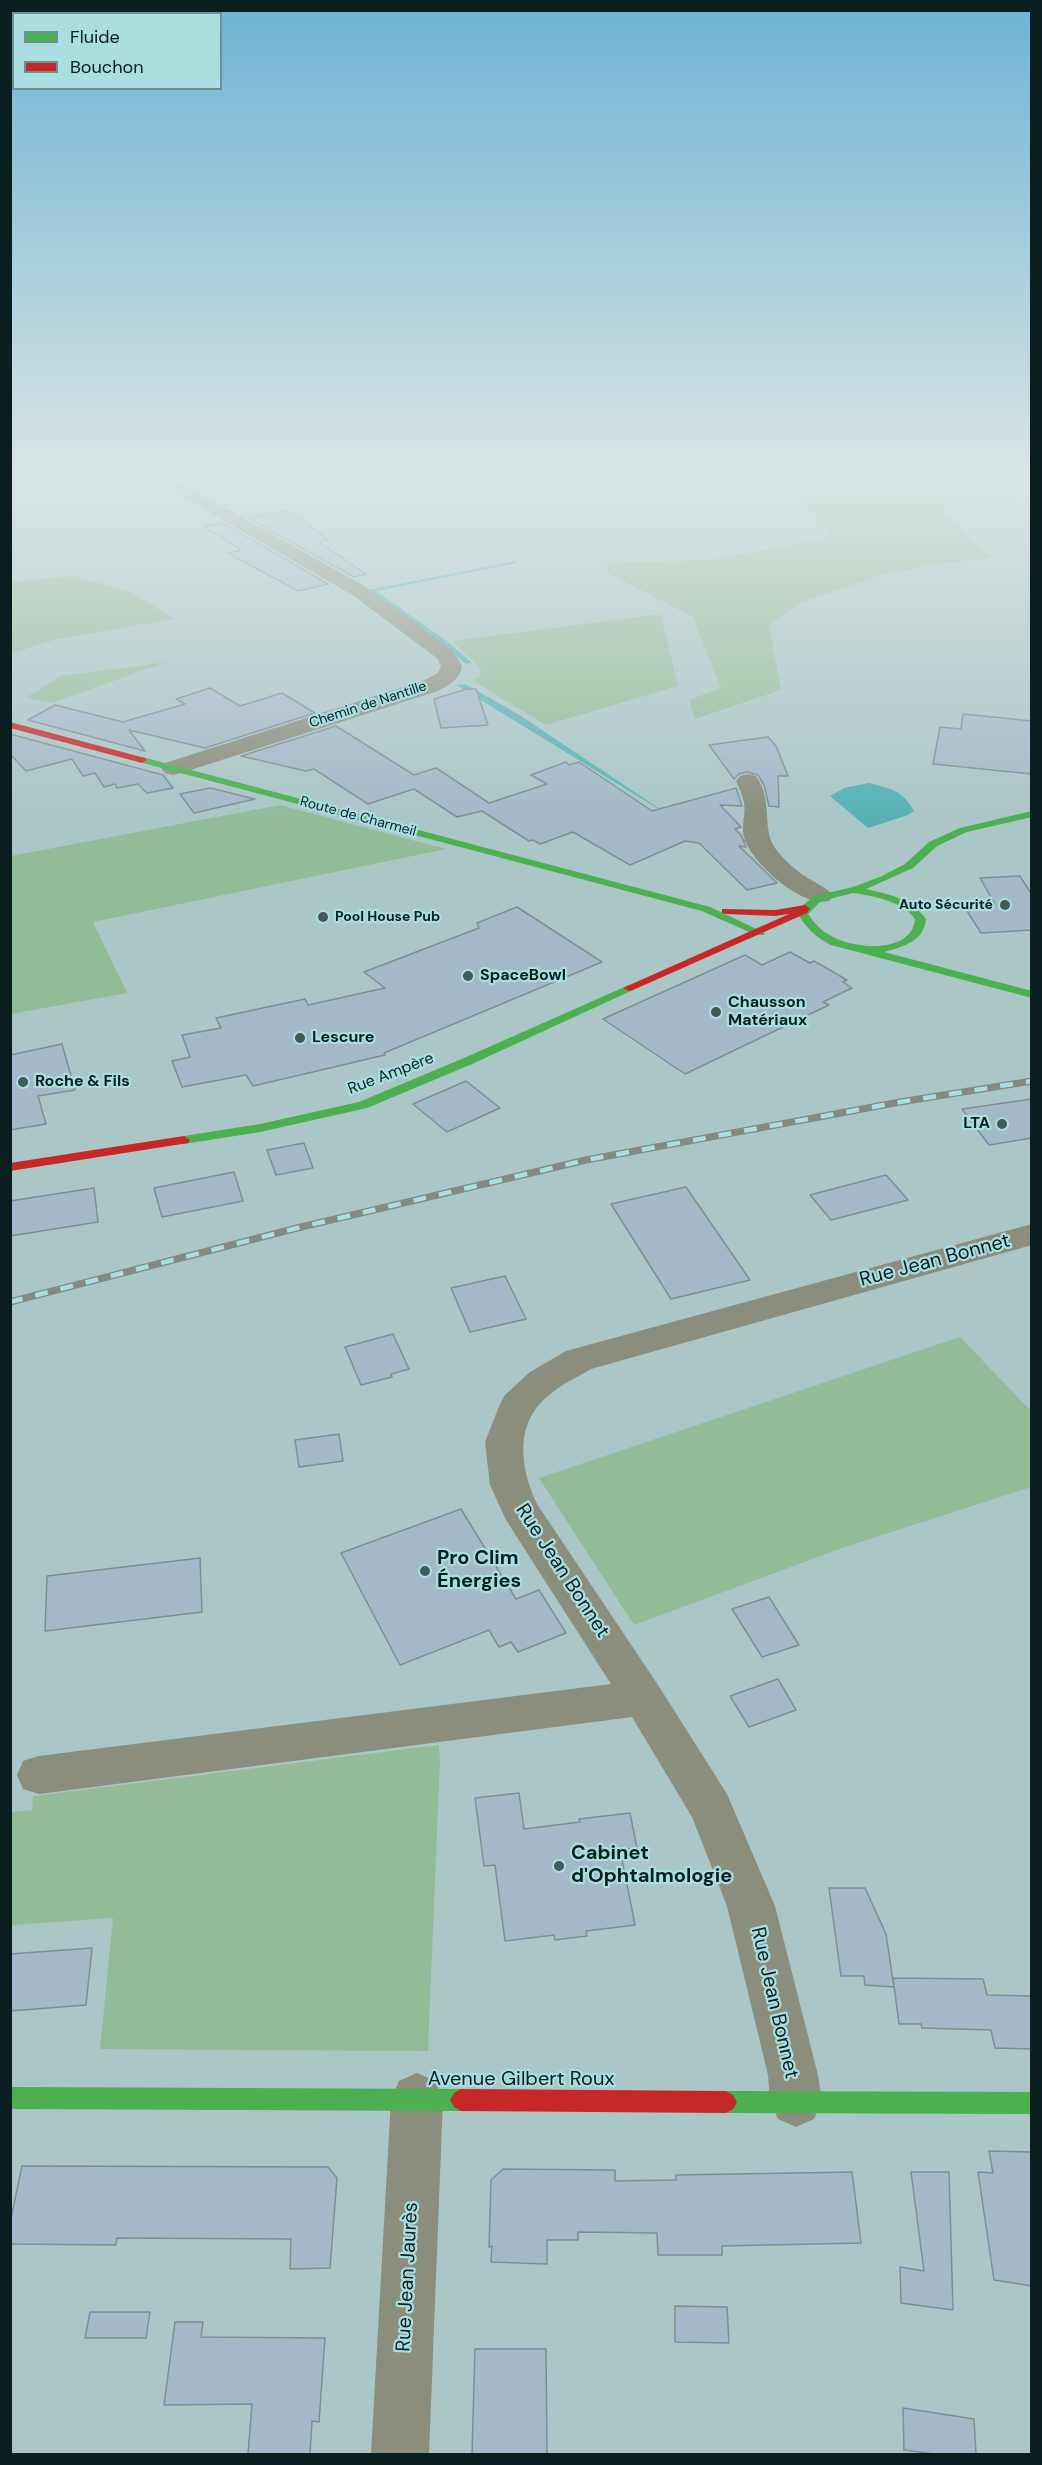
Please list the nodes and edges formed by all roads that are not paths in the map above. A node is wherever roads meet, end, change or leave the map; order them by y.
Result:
1 (355, 588) edge
2 (10, 725) edge
3 (173, 768) junction
4 (748, 781) dead end
5 (1032, 814) edge
6 (909, 866) junction
7 (853, 890) junction
8 (902, 891) junction
9 (809, 905) junction
10 (706, 909) junction
11 (760, 933) junction
12 (782, 934) dead end
13 (804, 936) dead end
14 (913, 936) junction
15 (721, 937) junction
16 (819, 937) junction
17 (858, 948) junction
18 (996, 985) junction
19 (1032, 995) edge
20 (10, 1167) edge
21 (1032, 1234) edge
22 (643, 1698) junction
23 (39, 1775) dead end
24 (10, 2097) edge
25 (417, 2099) junction
26 (796, 2101) junction
27 (1032, 2103) edge
28 (400, 2454) edge

1 - 3 street, Chemin de Nantille
2 - 3 main road, Route de Charmeil
3 - 10 main road, Route de Charmeil
4 - 9 street
5 - 6 main road
6 - 7 main road
6 - 8 main road
7 - 8 main road
7 - 9 main road, Route de Charmeil
8 - 14 main road
9 - 10 main road, Route de Charmeil
9 - 11 main road, Rue Ampère
9 - 16 main road
10 - 11 main road, Route de Charmeil
10 - 15 main road
11 - 12 main road, Rue Ampère
11 - 15 main road, Rue Ampère
13 - 16 main road
14 - 17 main road
14 - 18 main road
15 - 20 main road, Rue Ampère
16 - 17 main road
17 - 18 main road
18 - 19 main road
21 - 22 street, Rue Jean Bonnet
22 - 23 street
22 - 26 street, Rue Jean Bonnet
24 - 25 main road, Avenue Gilbert Roux
25 - 26 main road, Avenue Gilbert Roux
25 - 28 street, Rue Jean Jaurès
26 - 27 main road, Avenue Gilbert Roux

